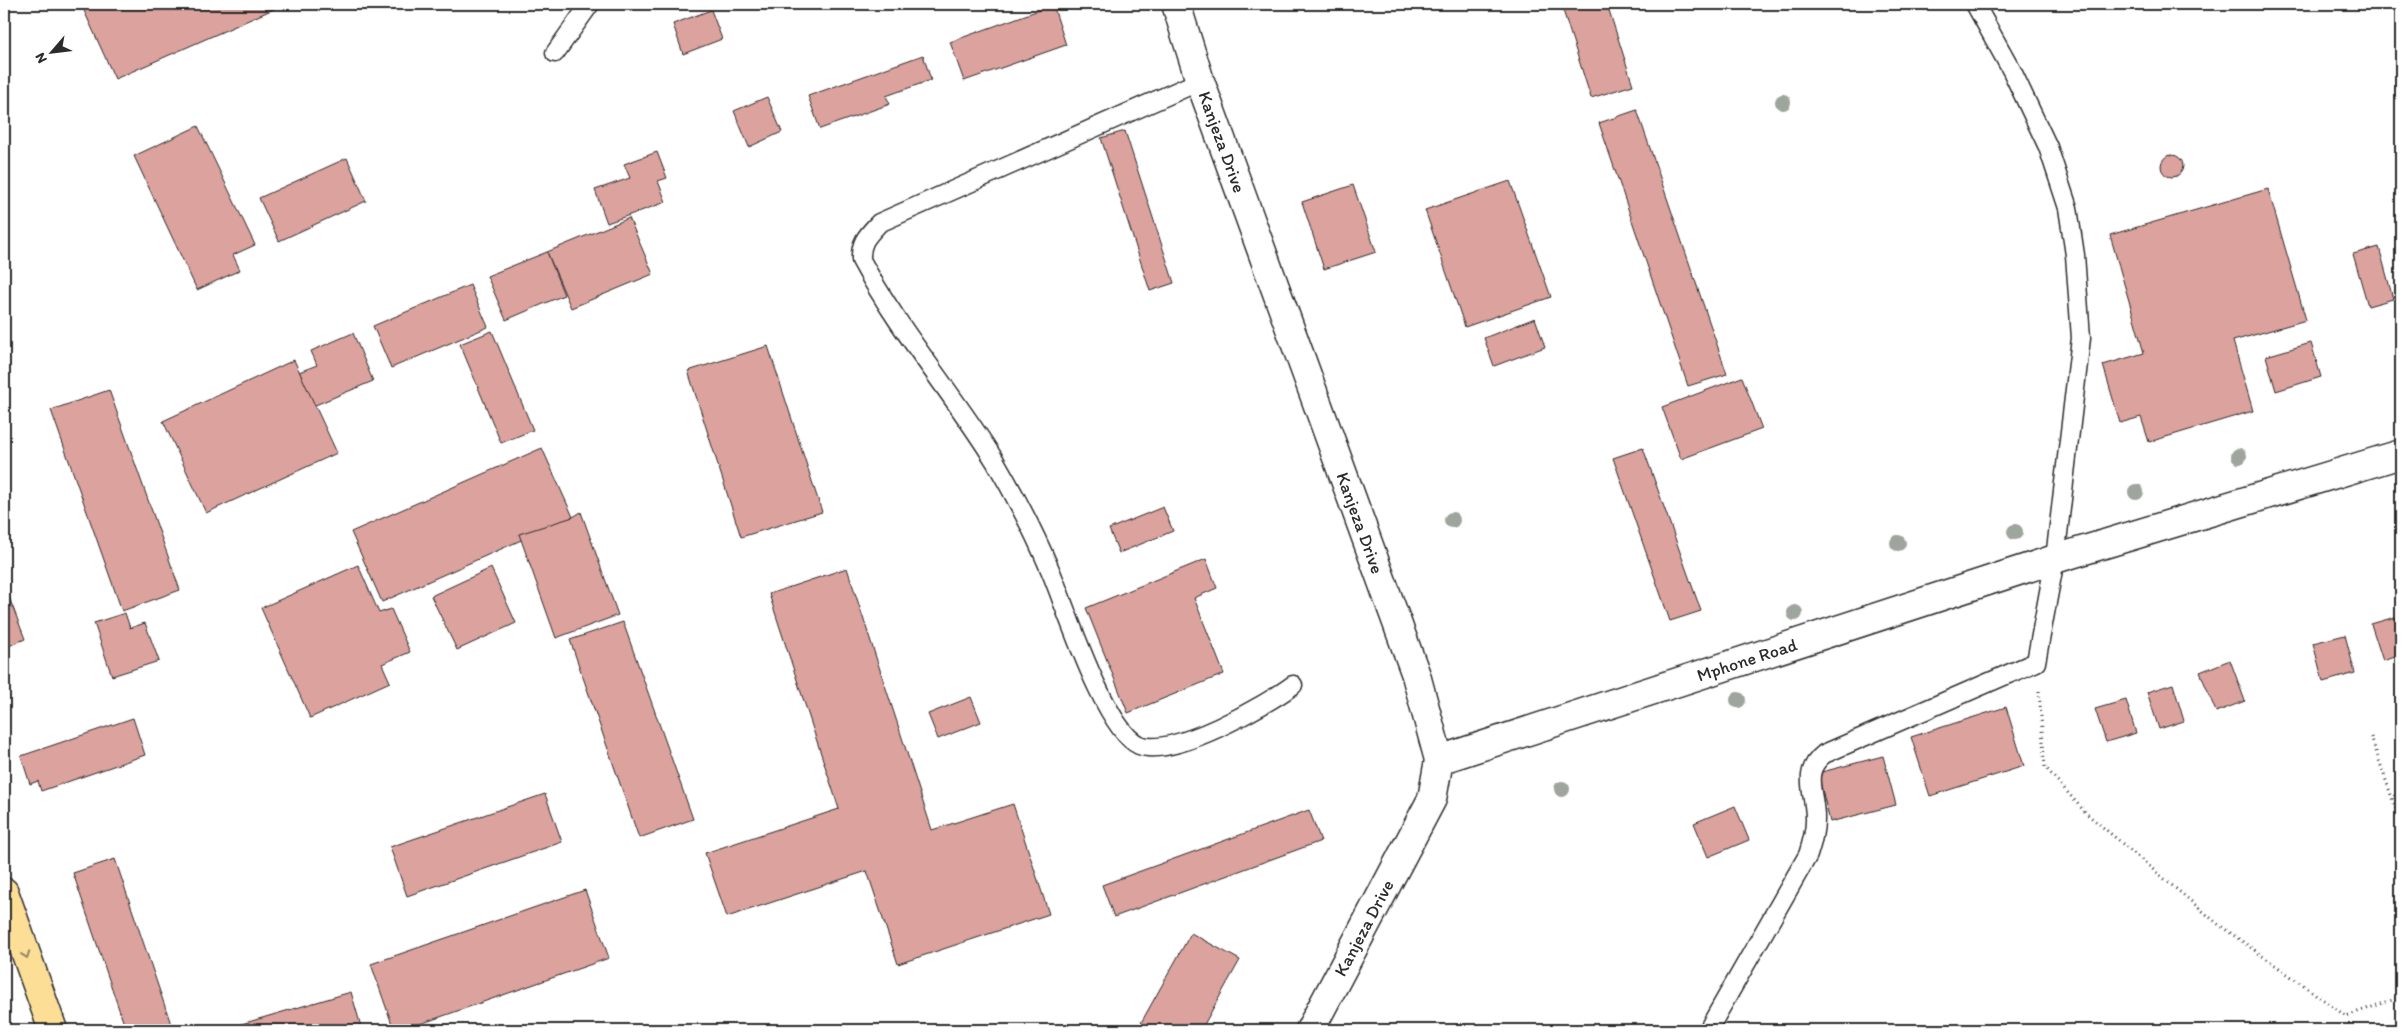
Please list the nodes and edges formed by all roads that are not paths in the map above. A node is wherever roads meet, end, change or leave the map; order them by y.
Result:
1 (590, 4) edge
2 (1176, 4) edge
3 (1975, 4) edge
4 (555, 53) dead end
5 (1200, 81) junction
6 (2401, 454) edge
7 (2055, 559) junction
8 (1293, 685) dead end
9 (1439, 760) junction
10 (4, 892) edge
11 (53, 1030) edge
12 (1310, 1030) edge
13 (1708, 1030) edge

1 - 4 lane
2 - 5 street, Kanjeza Drive
3 - 7 lane
5 - 8 lane
5 - 9 street, Kanjeza Drive
6 - 7 street, Mphone Road
7 - 9 street, Mphone Road
7 - 13 lane
9 - 12 street, Kanjeza Drive
10 -> 11 highway

